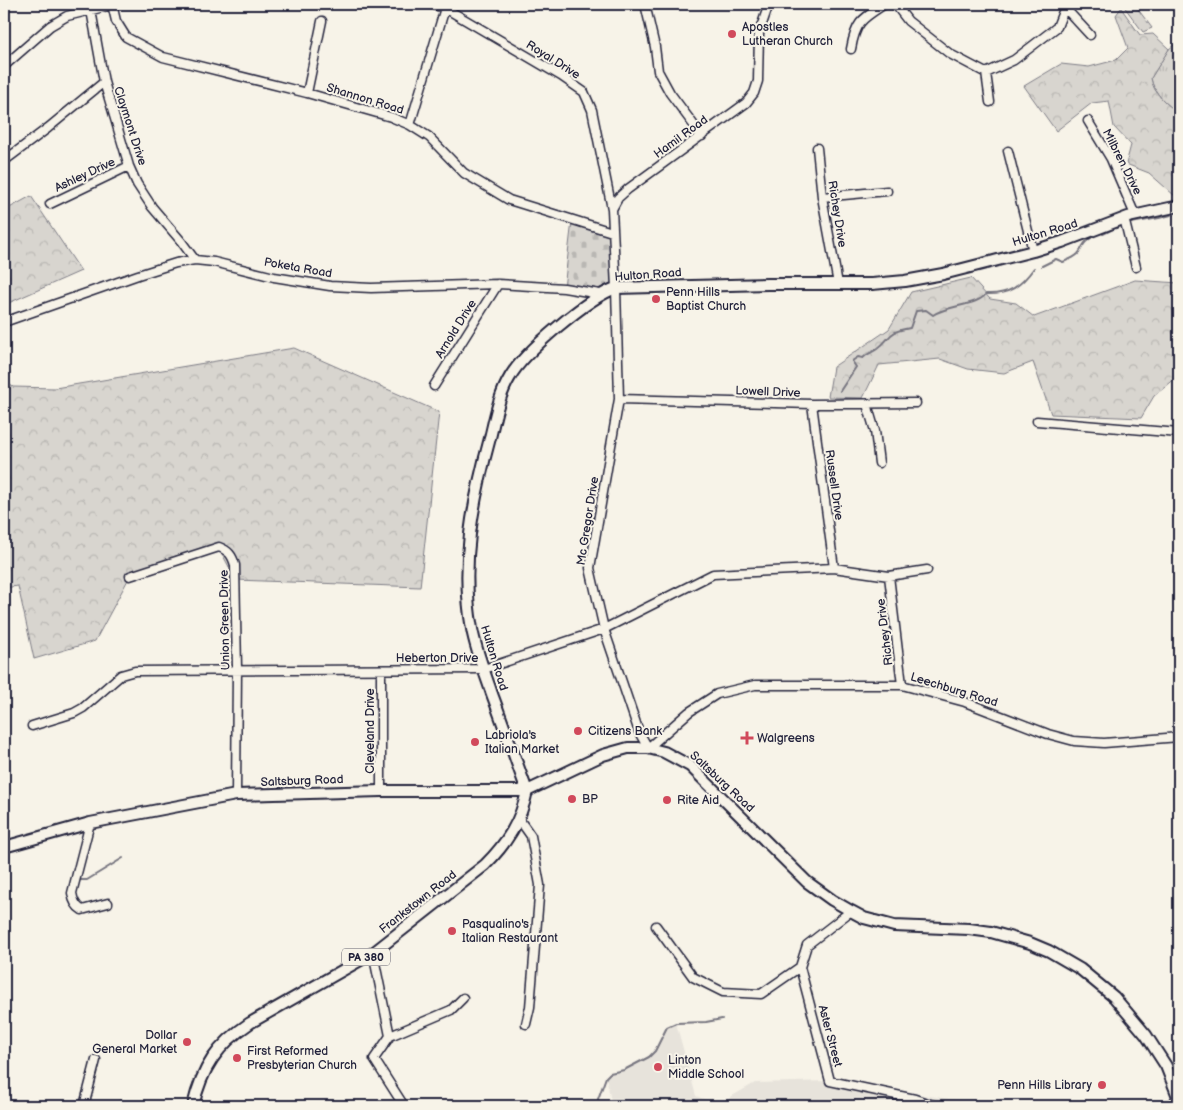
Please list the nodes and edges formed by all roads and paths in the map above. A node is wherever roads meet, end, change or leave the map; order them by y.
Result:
1 (112, 4) edge
2 (430, 4) edge
3 (645, 4) edge
4 (769, 4) edge
5 (885, 4) edge
6 (895, 4) edge
7 (1066, 6) edge
8 (445, 8) junction
9 (91, 10) junction
10 (322, 20) dead end
11 (1090, 35) dead end
12 (851, 49) dead end
13 (4, 66) edge
14 (986, 73) junction
15 (104, 82) junction
16 (307, 94) junction
17 (990, 102) dead end
18 (1088, 120) dead end
19 (410, 125) junction
20 (702, 136) junction
21 (817, 148) dead end
22 (1008, 151) dead end
23 (4, 161) edge
24 (130, 166) junction
25 (887, 191) dead end
26 (822, 197) junction
27 (50, 204) dead end
28 (1179, 206) edge
29 (612, 210) junction
30 (1135, 215) junction
31 (1124, 218) junction
32 (612, 232) junction
33 (1033, 251) junction
34 (195, 260) junction
35 (1136, 267) dead end
36 (498, 284) junction
37 (838, 284) junction
38 (616, 288) junction
39 (600, 294) junction
40 (4, 322) edge
41 (434, 386) dead end
42 (619, 399) junction
43 (916, 403) dead end
44 (812, 404) junction
45 (867, 404) junction
46 (1037, 421) dead end
47 (1179, 433) edge
48 (879, 463) dead end
49 (834, 568) junction
50 (927, 570) dead end
51 (130, 576) dead end
52 (889, 576) junction
53 (604, 629) junction
54 (237, 669) junction
55 (484, 669) junction
56 (381, 670) junction
57 (902, 685) junction
58 (32, 726) dead end
59 (1179, 737) edge
60 (648, 748) junction
61 (381, 791) junction
62 (527, 791) junction
63 (236, 795) junction
64 (519, 820) junction
65 (90, 823) junction
66 (4, 847) edge
67 (108, 904) dead end
68 (851, 911) junction
69 (656, 926) dead end
70 (373, 953) junction
71 (800, 967) junction
72 (463, 998) dead end
73 (526, 1024) dead end
74 (390, 1036) junction
75 (96, 1060) dead end
76 (1178, 1098) edge
77 (84, 1106) edge
78 (193, 1106) edge
79 (404, 1106) edge
80 (936, 1106) edge
81 (1171, 1106) edge

1 - 9 street
1 - 16 street, Shannon Road
2 - 8 street, Royal Drive
3 - 20 street
4 - 20 street, Hamil Road
5 - 12 street
6 - 14 street
7 - 11 street
7 - 14 street
8 - 19 street
8 - 29 street, Royal Drive
9 - 13 street
9 - 15 street, Claymont Drive
10 - 16 street
14 - 17 street
15 - 23 street
15 - 24 street, Claymont Drive
16 - 19 street, Shannon Road
18 - 30 street, Milbren Drive
19 - 32 street, Shannon Road
20 - 29 street, Hamil Road
21 - 26 street, Richey Drive
22 - 33 street
24 - 27 street, Ashley Drive
24 - 34 street, Claymont Drive
25 - 26 street
26 - 37 street, Richey Drive
28 - 30 main road, Hulton Road
29 - 32 street
30 - 31 main road, Hulton Road
31 - 33 main road, Hulton Road
31 - 35 street
32 - 38 street
33 - 37 main road, Hulton Road
34 - 36 street, Poketa Road
34 - 40 street, Poketa Road
36 - 39 street, Poketa Road
36 - 41 street, Arnold Drive
37 - 38 main road, Hulton Road
38 - 39 main road, Hulton Road
38 - 42 street, Mc Gregor Drive
39 - 55 main road, Hulton Road
42 - 44 street, Lowell Drive
42 - 53 street, Mc Gregor Drive
43 - 45 street, Lowell Drive
44 - 45 street, Lowell Drive
44 - 49 street, Russell Drive
45 - 48 street
46 - 47 street
49 - 52 street, Heberton Drive
49 - 53 street, Heberton Drive
50 - 52 street, Heberton Drive
51 - 54 street, Union Green Drive
52 - 57 street, Richey Drive
53 - 55 street, Heberton Drive
53 - 60 street, Mc Gregor Drive
54 - 56 street, Heberton Drive
54 - 58 street, Heberton Drive
54 - 63 street, Union Green Drive
55 - 56 street, Heberton Drive
55 - 62 main road, Hulton Road
56 - 61 street, Cleveland Drive
57 - 59 street, Leechburg Road
57 - 60 street, Leechburg Road
60 - 62 main road, Saltsburg Road
60 - 68 main road, Saltsburg Road
61 - 62 main road, Saltsburg Road
61 - 63 main road, Saltsburg Road
62 - 64 main road, Frankstown Road / PA 380
63 - 65 main road, Saltsburg Road
64 - 70 main road, Frankstown Road / PA 380
64 - 73 street
65 - 66 main road, Saltsburg Road
65 - 67 street
68 - 71 street
68 - 76 main road, Saltsburg Road
69 - 71 street
70 - 74 street
70 - 78 main road, Frankstown Road / PA 380
71 - 80 street, Aster Street
72 - 74 street
74 - 79 street
75 - 77 street
76 - 81 street

